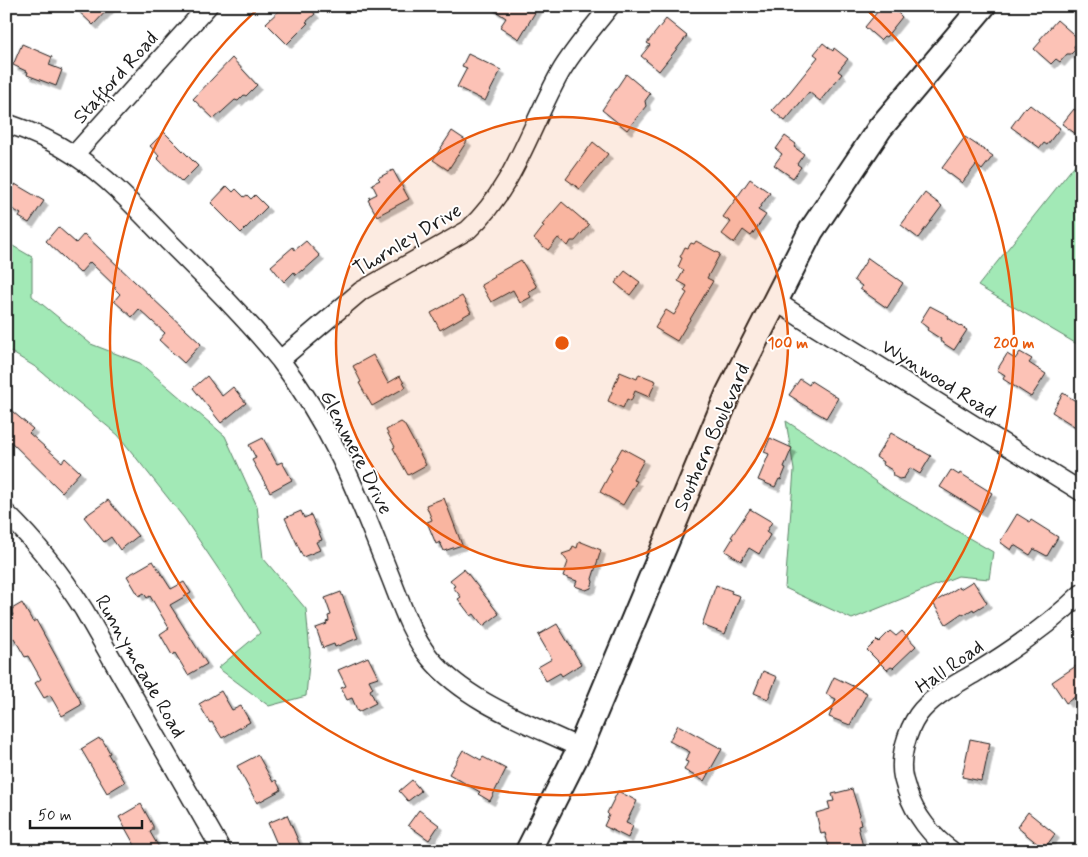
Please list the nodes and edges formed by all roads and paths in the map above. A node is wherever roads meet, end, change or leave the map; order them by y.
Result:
1 (208, 6) edge
2 (610, 6) edge
3 (983, 6) edge
4 (6, 123) edge
5 (74, 155) junction
6 (774, 300) junction
7 (280, 360) junction
8 (1082, 492) edge
9 (6, 513) edge
10 (1082, 593) edge
11 (580, 748) junction
12 (945, 849) edge
13 (222, 851) edge
14 (528, 851) edge

1 - 5 street, Stafford Road
2 - 7 street, Thornley Drive
3 - 6 main road, Southern Boulevard
4 - 5 street, Glenmere Drive
5 - 7 street, Glenmere Drive
6 - 8 street, Wynwood Road
6 - 11 main road, Southern Boulevard
7 - 11 street, Glenmere Drive
9 - 13 street, Runnymeade Road
10 - 12 street, Hall Road
11 - 14 main road, Southern Boulevard

